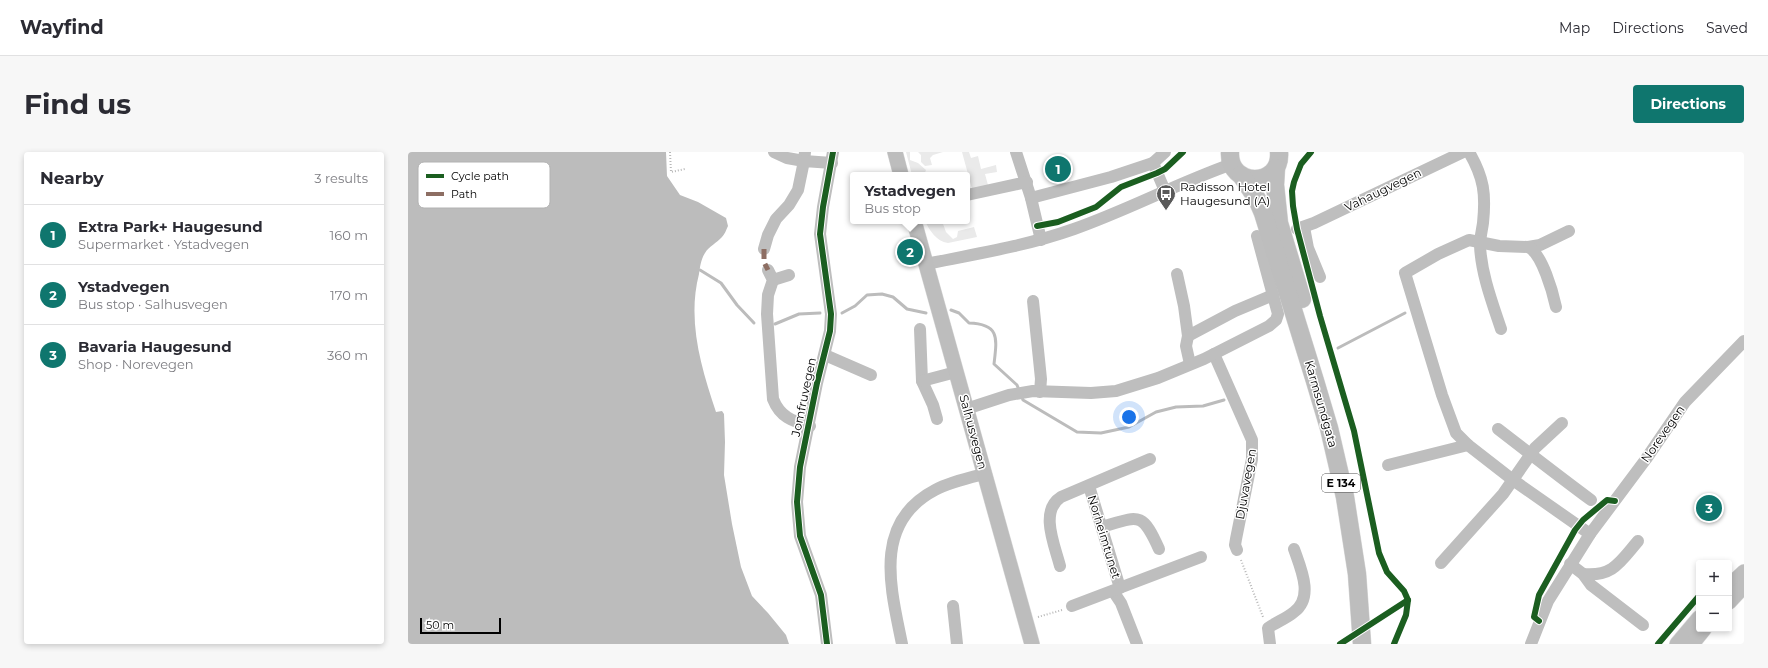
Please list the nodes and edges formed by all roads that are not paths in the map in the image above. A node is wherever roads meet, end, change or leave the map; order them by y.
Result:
1 (774, 152) edge
2 (895, 152) edge
3 (1016, 152) edge
4 (1165, 152) edge
5 (1462, 152) edge
6 (1469, 152) edge
7 (804, 157) edge
8 (833, 158) edge
9 (1278, 160) edge
10 (1153, 163) junction
11 (1235, 164) edge
12 (900, 172) edge
13 (1027, 182) junction
14 (1164, 191) junction
15 (970, 194) edge
16 (1031, 198) junction
17 (915, 224) edge
18 (1569, 231) dead end
19 (1257, 236) dead end
20 (1041, 240) junction
21 (1480, 243) junction
22 (1528, 247) junction
23 (764, 249) dead end
24 (926, 264) junction
25 (1177, 274) dead end
26 (789, 275) dead end
27 (1320, 277) dead end
28 (1273, 294) junction
29 (1033, 301) dead end
30 (1556, 307) dead end
31 (1501, 328) dead end
32 (920, 329) dead end
33 (1188, 336) junction
34 (1744, 340) edge
35 (1214, 354) junction
36 (824, 355) junction
37 (1190, 364) junction
38 (956, 372) junction
39 (871, 375) dead end
40 (922, 381) junction
41 (1040, 392) junction
42 (966, 409) junction
43 (937, 419) dead end
44 (1562, 423) dead end
45 (810, 426) junction
46 (1498, 429) dead end
47 (1468, 445) junction
48 (1531, 454) junction
49 (1150, 460) dead end
50 (1388, 465) dead end
51 (984, 474) junction
52 (1513, 480) junction
53 (1089, 486) junction
54 (1592, 500) dead end
55 (1102, 527) junction
56 (1590, 534) junction
57 (1638, 541) dead end
58 (1159, 549) dead end
59 (1294, 549) dead end
60 (1237, 550) road end
61 (1202, 557) dead end
62 (1441, 563) dead end
63 (1570, 564) junction
64 (1060, 566) dead end
65 (1744, 572) edge
66 (1583, 574) junction
67 (1732, 583) edge
68 (1744, 586) edge
69 (1116, 589) junction
70 (1732, 599) edge
71 (953, 606) dead end
72 (1072, 606) road end
73 (1696, 622) edge
74 (1642, 625) dead end
75 (1702, 632) edge
76 (827, 644) edge
77 (902, 644) edge
78 (957, 644) edge
79 (1032, 644) edge
80 (1137, 644) edge
81 (1270, 644) edge
82 (1362, 644) edge
83 (1372, 644) edge
84 (1531, 644) edge
85 (1677, 644) edge
86 (1692, 644) edge

1 - 7 street
2 - 12 main road
3 - 13 street
4 - 10 street
5 - 27 street, Vahaugvegen
6 - 21 street
7 - 8 street
7 - 23 street
8 - 36 street, Jomfruvegen
9 - 11 highway, E 134
9 - 83 highway, Karmsundgata / E 134
10 - 14 street
10 - 16 street
11 - 14 street
11 - 82 highway, Karmsundgata / E 134
13 - 15 street
13 - 16 street
14 - 20 street
16 - 20 street
17 - 24 main road, Salhusvegen
18 - 22 street
19 - 28 street
20 - 24 street
21 - 22 street
21 - 31 street
21 - 47 street
22 - 30 street
24 - 38 main road, Salhusvegen
25 - 33 street
26 - 45 street
28 - 33 street
28 - 35 street
29 - 41 street
32 - 40 street
33 - 37 street
34 - 56 street, Norevegen
35 - 37 street
35 - 60 street, Djuvavegen
36 - 39 street
36 - 45 street, Jomfruvegen
37 - 41 street
38 - 40 street
38 - 42 main road, Salhusvegen
40 - 43 street
41 - 42 street
42 - 51 main road, Salhusvegen
44 - 48 street
45 - 76 street, Jomfruvegen
46 - 48 street
47 - 50 street
47 - 52 street
48 - 52 street
48 - 54 street
49 - 53 street, Norheimtunet
51 - 77 street
51 - 79 main road, Salhusvegen
52 - 56 street
52 - 62 street
53 - 55 street, Norheimtunet
53 - 64 street, Norheimtunet
55 - 58 street
55 - 69 street, Norheimtunet
56 - 63 street, Norevegen
57 - 66 street
59 - 81 street
61 - 69 street, Norheimtunet
63 - 66 street
63 - 84 street, Norevegen
65 - 67 main road
66 - 74 street
68 - 70 main road
69 - 72 street, Norheimtunet
69 - 80 street, Norheimtunet
71 - 78 street
73 - 85 main road
75 - 86 main road

